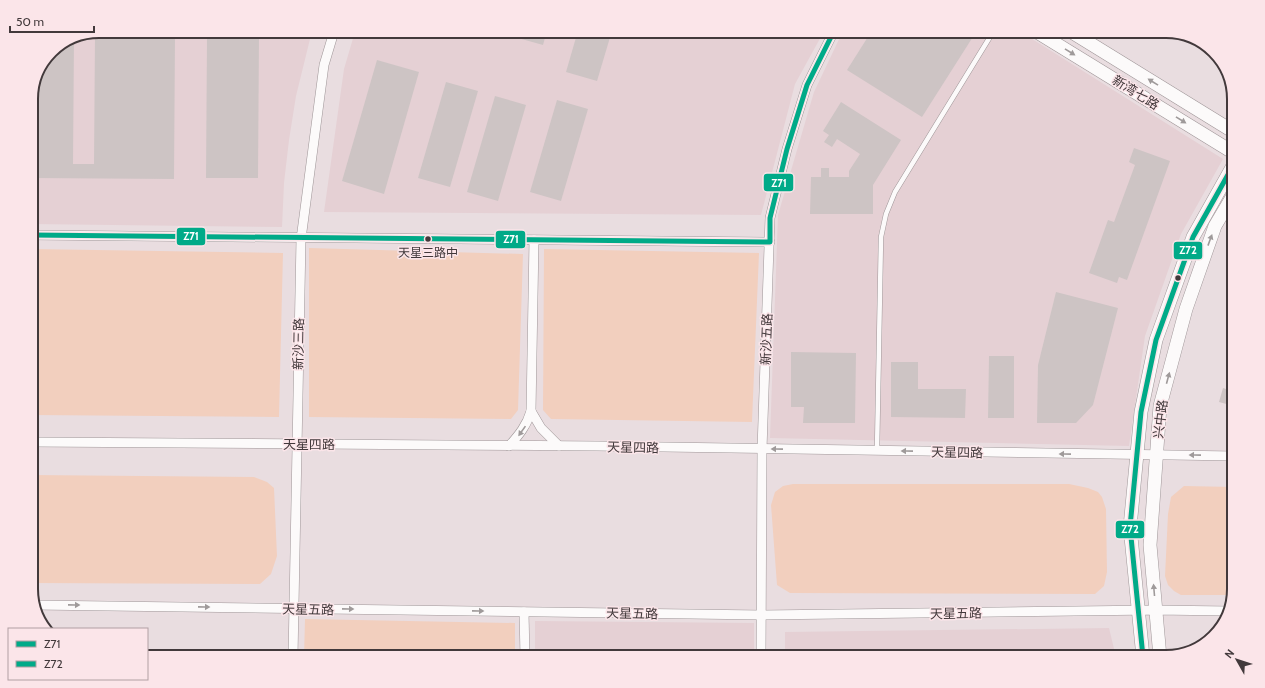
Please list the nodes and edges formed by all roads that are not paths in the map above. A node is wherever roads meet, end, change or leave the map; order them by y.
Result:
1 (332, 38) edge
2 (830, 38) edge
3 (989, 38) edge
4 (1047, 38) edge
5 (1081, 38) edge
6 (1227, 128) edge
7 (1227, 149) edge
8 (1227, 176) edge
9 (1227, 206) edge
10 (38, 235) edge
11 (301, 239) junction
12 (534, 240) junction
13 (770, 242) junction
14 (531, 411) junction
15 (38, 442) edge
16 (296, 444) junction
17 (509, 446) junction
18 (559, 446) junction
19 (762, 449) junction
20 (877, 451) junction
21 (1137, 455) junction
22 (1157, 455) junction
23 (1227, 456) edge
24 (40, 605) edge
25 (293, 608) junction
26 (1155, 610) junction
27 (1138, 611) junction
28 (1223, 611) edge
29 (524, 612) junction
30 (762, 615) junction
31 (292, 650) edge
32 (524, 650) edge
33 (761, 650) edge
34 (1142, 650) edge
35 (1159, 650) edge

1 - 11 street, 新沙三路
2 - 13 street, 新沙五路
3 - 20 lane
4 -> 7 street, 新湾七路
6 -> 5 street, 新湾七路
8 - 21 street, 兴中路
22 -> 9 street, 兴中路
10 - 11 street
11 - 12 street
11 - 16 street, 新沙三路
12 - 13 street
12 - 14 street
13 - 19 street, 新沙五路
14 -> 17 street
14 - 18 street
15 - 16 street, 天星四路
16 - 17 street, 天星四路
16 - 25 street, 新沙三路
17 - 18 street, 天星四路
18 - 19 street, 天星四路
20 -> 19 street, 天星四路
19 - 30 street, 新沙五路
21 -> 20 street, 天星四路
21 - 22 street, 天星四路
21 - 27 street, 兴中路
23 -> 22 street, 天星四路
26 -> 22 street, 兴中路
24 -> 25 street, 天星五路
25 -> 29 street, 天星五路
25 - 31 street, 新沙三路
26 - 27 street, 天星五路
26 - 28 street, 天星五路
26 - 35 street, 兴中路
27 - 30 street, 天星五路
27 - 34 street, 兴中路
29 - 30 street, 天星五路
29 - 32 street
30 - 33 street, 新沙五路

